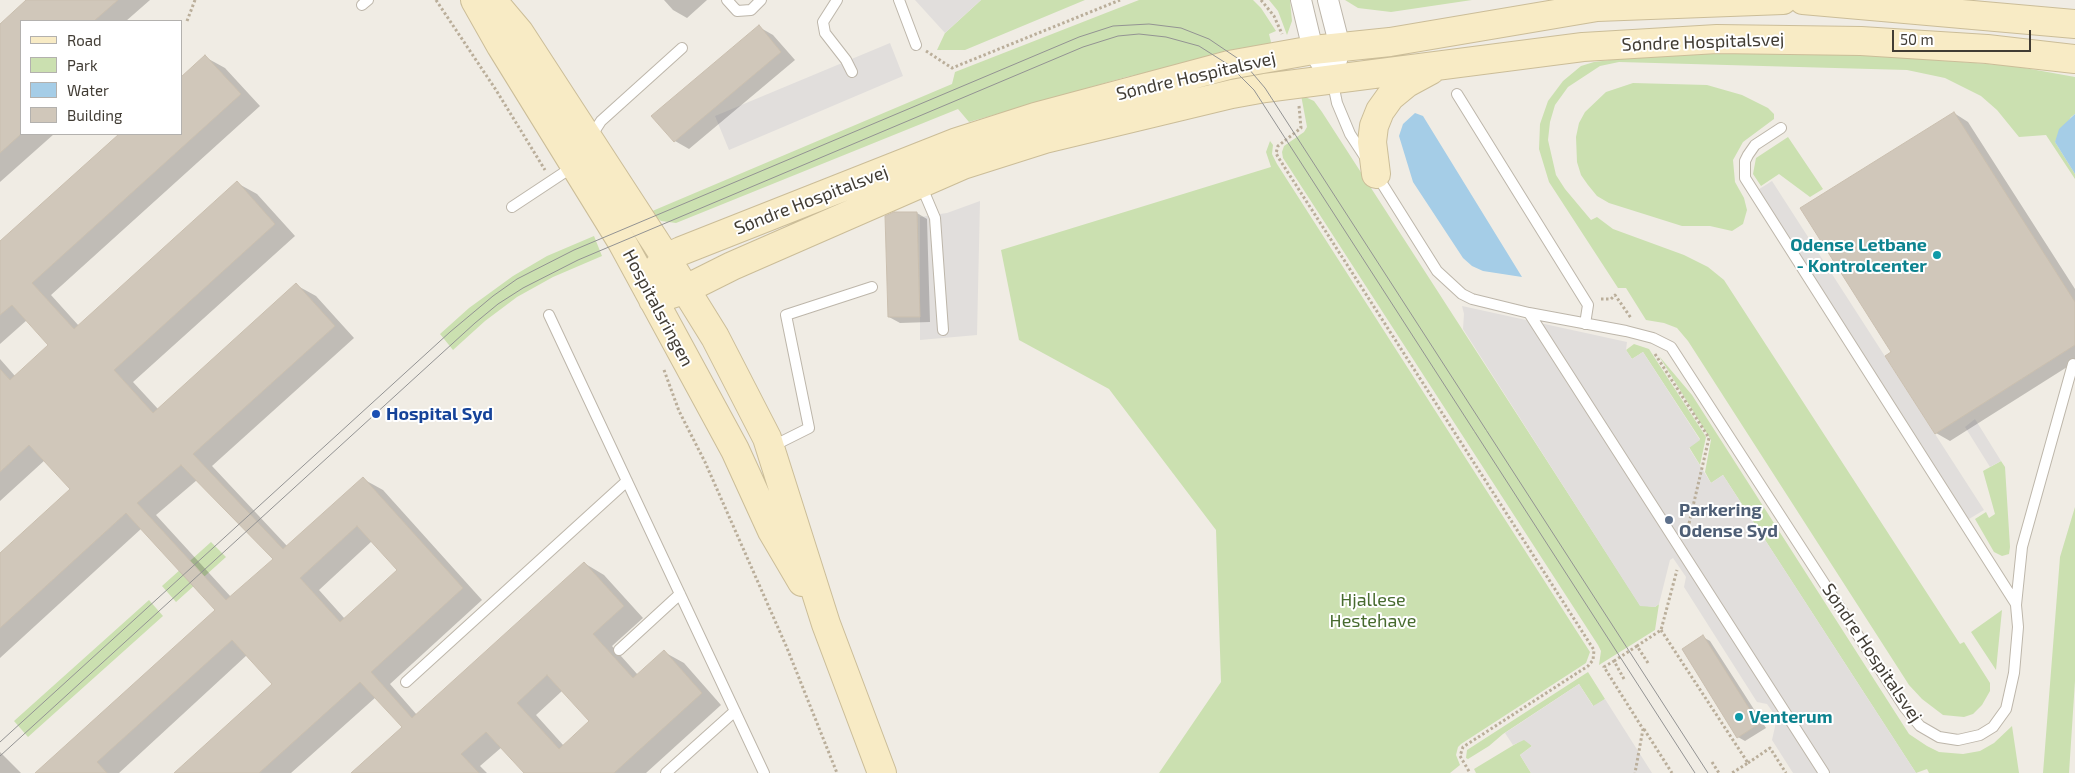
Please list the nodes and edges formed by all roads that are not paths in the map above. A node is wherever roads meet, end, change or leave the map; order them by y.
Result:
1 (475, 0) edge
2 (492, 0) edge
3 (727, 0) edge
4 (761, 0) edge
5 (838, 0) edge
6 (899, 0) edge
7 (1301, 0) edge
8 (1328, 0) edge
9 (1784, 0) edge
10 (1803, 0) edge
11 (2075, 24) edge
12 (916, 46) road end
13 (1340, 47) junction
14 (2075, 47) edge
15 (682, 48) dead end
16 (1987, 48) junction
17 (1300, 52) junction
18 (2033, 54) junction
19 (2075, 59) edge
20 (1442, 64) junction
21 (2075, 65) edge
22 (852, 72) dead end
23 (1331, 79) junction
24 (1456, 94) dead end
25 (1781, 128) dead end
26 (582, 152) junction
27 (914, 170) junction
28 (1376, 174) junction
29 (512, 207) dead end
30 (651, 236) junction
31 (664, 282) junction
32 (872, 287) dead end
33 (1529, 313) junction
34 (549, 316) dead end
35 (1586, 324) junction
36 (943, 330) dead end
37 (2072, 364) dead end
38 (770, 448) junction
39 (627, 481) junction
40 (795, 522) junction
41 (680, 594) junction
42 (2016, 605) junction
43 (826, 624) junction
44 (619, 650) dead end
45 (406, 682) dead end
46 (735, 711) junction
47 (666, 773) edge
48 (764, 773) edge
49 (882, 773) edge
50 (1824, 773) edge

1 - 26 street, Hospitalsringen
2 - 26 street, Hospitalsringen
3 - 4 lane
5 - 22 lane
6 - 12 lane
7 - 17 street
8 - 13 street
9 - 13 street, Søndre Hospitalsvej
10 - 11 street
13 - 17 street, Søndre Hospitalsvej
13 - 23 street
14 - 16 street
15 - 26 lane
16 - 18 street, Søndre Hospitalsvej
16 - 20 street, Søndre Hospitalsvej
17 - 23 street
17 - 27 street, Søndre Hospitalsvej
18 - 19 street, Søndre Hospitalsvej
18 - 21 street
20 - 23 street, Søndre Hospitalsvej
20 - 28 street
23 - 27 street, Søndre Hospitalsvej
23 - 28 lane, Søndre Hospitalsvej
24 - 35 lane
25 - 42 lane
26 - 29 lane
26 - 30 street, Hospitalsringen
26 - 31 street
27 - 30 street
27 - 31 street, Søndre Hospitalsvej
27 - 31 street, Søndre Hospitalsvej
27 - 36 lane
28 - 33 lane, Søndre Hospitalsvej
30 - 31 street, Hospitalsringen
31 - 38 street, Hospitalsringen
31 - 40 street
31 - 43 street, Hospitalsringen
32 - 38 lane
33 - 35 lane, Søndre Hospitalsvej
33 - 50 lane
34 - 39 lane
35 - 42 lane, Søndre Hospitalsvej
37 - 42 lane, Søndre Hospitalsvej
38 - 40 street, Hospitalsringen
39 - 41 lane
39 - 45 lane
40 - 43 street, Hospitalsringen
41 - 44 lane
41 - 46 lane
43 - 49 street, Hospitalsringen
46 - 47 lane
46 - 48 lane

